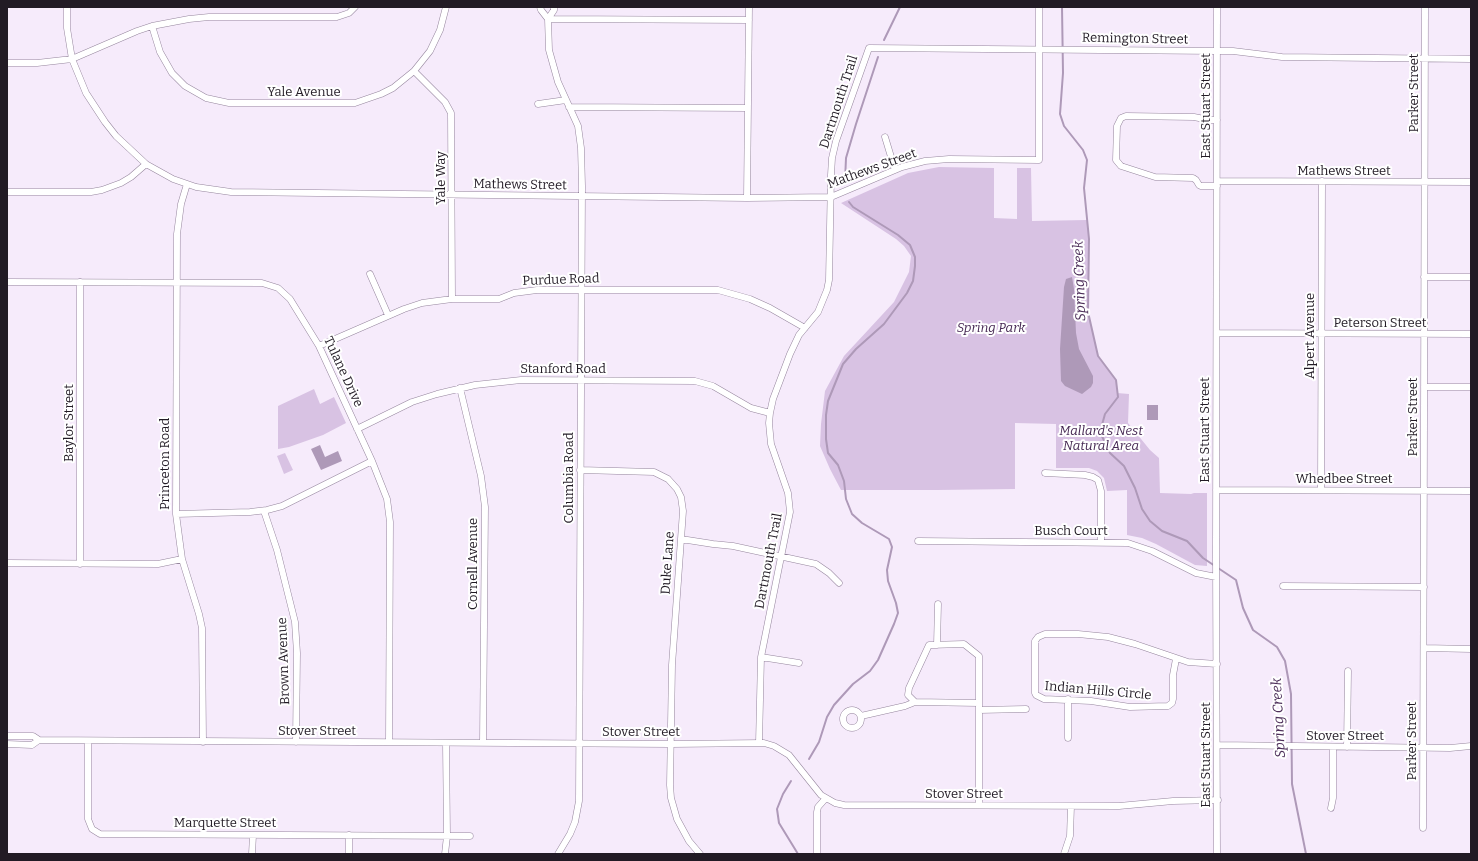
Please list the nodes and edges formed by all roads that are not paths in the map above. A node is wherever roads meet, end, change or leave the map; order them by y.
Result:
1 (67, 7) edge
2 (355, 7) edge
3 (446, 7) edge
4 (540, 7) edge
5 (554, 7) edge
6 (749, 7) edge
7 (1039, 7) edge
8 (1217, 7) edge
9 (1425, 7) edge
10 (548, 19) junction
11 (749, 20) junction
12 (152, 26) junction
13 (869, 48) joint
14 (1039, 49) junction
15 (1217, 51) junction
16 (72, 59) junction
17 (1425, 59) junction
18 (1471, 59) edge
19 (7, 63) edge
20 (414, 71) junction
21 (566, 100) junction
22 (538, 104) dead end
23 (569, 107) junction
24 (748, 108) junction
25 (1217, 120) junction
26 (885, 138) dead end
27 (146, 164) junction
28 (895, 170) junction
29 (1322, 181) junction
30 (1424, 182) junction
31 (1471, 182) edge
32 (1217, 183) junction
33 (187, 184) junction
34 (7, 192) edge
35 (452, 195) junction
36 (581, 196) junction
37 (831, 197) junction
38 (747, 198) junction
39 (370, 274) dead end
40 (1424, 277) junction
41 (1471, 277) edge
42 (7, 282) edge
43 (80, 282) junction
44 (177, 283) junction
45 (581, 289) junction
46 (452, 299) junction
47 (388, 315) junction
48 (805, 328) junction
49 (1217, 333) junction
50 (1321, 334) junction
51 (1424, 334) junction
52 (1471, 334) edge
53 (320, 346) junction
54 (580, 380) junction
55 (1424, 387) junction
56 (1471, 387) edge
57 (460, 388) junction
58 (770, 413) junction
59 (357, 429) junction
60 (372, 461) junction
61 (580, 470) junction
62 (1046, 473) dead end
63 (1216, 490) junction
64 (1321, 490) junction
65 (1424, 491) junction
66 (1471, 491) edge
67 (264, 511) junction
68 (176, 514) junction
69 (681, 539) junction
70 (918, 541) dead end
71 (1100, 542) junction
72 (781, 556) junction
73 (182, 558) junction
74 (7, 563) edge
75 (80, 564) junction
76 (1216, 576) junction
77 (839, 583) dead end
78 (1283, 586) dead end
79 (1424, 587) junction
80 (938, 604) dead end
81 (937, 645) junction
82 (1424, 648) junction
83 (1471, 649) edge
84 (761, 657) junction
85 (1176, 659) junction
86 (799, 663) dead end
87 (1217, 664) junction
88 (1348, 671) dead end
89 (1068, 699) junction
90 (915, 702) junction
91 (979, 707) junction
92 (1026, 709) dead end
93 (860, 716) dead end
94 (7, 736) edge
95 (1068, 738) dead end
96 (39, 740) junction
97 (88, 741) junction
98 (202, 742) junction
99 (296, 742) junction
100 (389, 742) junction
101 (446, 743) junction
102 (483, 743) junction
103 (579, 743) junction
104 (759, 743) junction
105 (7, 744) edge
106 (671, 744) junction
107 (1218, 746) junction
108 (1471, 746) edge
109 (1333, 747) junction
110 (1347, 747) junction
111 (1423, 747) junction
112 (826, 798) junction
113 (1218, 800) junction
114 (979, 805) junction
115 (1071, 806) junction
116 (1331, 808) dead end
117 (1423, 828) dead end
118 (252, 835) junction
119 (349, 835) junction
120 (447, 836) junction
121 (470, 836) dead end
122 (252, 854) edge
123 (349, 854) edge
124 (445, 854) edge
125 (558, 854) edge
126 (700, 854) edge
127 (817, 854) edge
128 (1064, 854) edge
129 (1218, 854) edge

1 - 16 street
2 - 12 street
3 - 20 street, Yale Avenue
4 - 10 street
5 - 10 street, Columbia Road
6 - 11 street
7 - 14 street
8 - 15 street, East Stuart Street
9 - 17 street, Parker Street
10 - 11 street
10 - 21 street, Columbia Road
11 - 24 street
12 - 16 street
12 - 20 street, Yale Avenue
13 - 14 street, Remington Street
13 - 37 street, Dartmouth Trail
14 - 15 street, Remington Street
14 - 28 street, Mathews Street
15 - 17 street, Remington Street
15 - 25 street, East Stuart Street
16 - 19 street
16 - 27 street
17 - 18 street, Remington Street
17 - 30 street, Parker Street
20 - 35 street, Yale Way
21 - 22 street
21 - 23 street, Columbia Road
23 - 24 street
23 - 36 street, Columbia Road
24 - 38 street
25 - 32 street, East Stuart Street
25 - 32 street, Mathews Street
26 - 28 street
27 - 33 street, Mathews Street
27 - 34 street
28 - 37 street, Mathews Street
29 - 30 street, Mathews Street
29 - 32 street, Mathews Street
29 - 50 street, Alpert Avenue
30 - 31 street, Mathews Street
30 - 40 street, Parker Street
32 - 49 street, East Stuart Street
33 - 35 street, Mathews Street
33 - 44 street, Princeton Road
35 - 36 street, Mathews Street
35 - 46 street, Yale Way
36 - 38 street, Mathews Street
36 - 45 street, Columbia Road
37 - 38 street, Mathews Street
37 - 48 street, Dartmouth Trail
39 - 47 street
40 - 41 street
40 - 51 street, Parker Street
42 - 43 street, Tulane Drive
43 - 44 street, Tulane Drive
43 - 75 street, Baylor Street
44 - 53 street, Tulane Drive
44 - 68 street, Princeton Road
45 - 46 street, Purdue Road
45 - 48 street, Purdue Road
45 - 54 street, Columbia Road
46 - 47 street, Purdue Road
47 - 53 street, Purdue Road
48 - 58 street, Dartmouth Trail
49 - 50 street, Peterson Street
49 - 63 street, East Stuart Street
50 - 51 street, Peterson Street
50 - 64 street, Alpert Avenue
51 - 52 street, Peterson Street
51 - 55 street, Parker Street
53 - 59 street, Tulane Drive
54 - 57 street, Stanford Road
54 - 58 street, Stanford Road
54 - 61 street, Columbia Road
55 - 56 street
55 - 65 street, Parker Street
57 - 59 street, Stanford Road
57 - 102 street, Cornell Avenue
58 - 72 street, Dartmouth Trail
59 - 60 street, Tulane Drive
60 - 67 street
60 - 100 street, Tulane Drive
61 - 69 street, Duke Lane
61 - 103 street, Columbia Road
62 - 71 street
63 - 64 street, Whedbee Street
63 - 76 street, East Stuart Street
64 - 65 street, Whedbee Street
65 - 66 street, Whedbee Street
65 - 79 street, Parker Street
67 - 68 street
67 - 99 street, Brown Avenue
68 - 73 street, Princeton Road
69 - 72 street
69 - 106 street, Duke Lane
70 - 71 street, Busch Court
71 - 76 street, Busch Court
72 - 77 street
72 - 84 street, Dartmouth Trail
73 - 75 street
73 - 98 street, Princeton Road
74 - 75 street
76 - 87 street, East Stuart Street
78 - 79 street
79 - 82 street, Parker Street
80 - 81 street
81 - 90 street
81 - 91 street
82 - 83 street
82 - 111 street, Parker Street
84 - 86 street
84 - 104 street, Dartmouth Trail
85 - 87 street, Indian Hills Circle
85 - 89 street, Indian Hills Circle
85 - 89 street, Indian Hills Circle
87 - 107 street, East Stuart Street
88 - 110 street
89 - 95 street
90 - 91 street
90 - 93 street
91 - 92 street
91 - 114 street
94 - 96 street, Stover Street
96 - 97 street, Stover Street
96 - 105 street, Stover Street
97 - 98 street, Stover Street
97 - 118 street, Marquette Street
98 - 99 street, Stover Street
99 - 100 street, Stover Street
100 - 101 street, Stover Street
101 - 102 street, Stover Street
101 - 120 street
102 - 103 street, Stover Street
103 - 106 street, Stover Street
103 - 125 street, Columbia Road
104 - 106 street, Stover Street
104 - 112 street, Stover Street
106 - 126 street, Duke Lane
107 - 109 street, Stover Street
107 - 113 street, East Stuart Street
108 - 111 street, Stover Street
109 - 110 street, Stover Street
109 - 116 street
110 - 111 street, Stover Street
111 - 117 street, Parker Street
112 - 114 street, Stover Street
112 - 127 street
113 - 115 street, Stover Street
113 - 129 street, East Stuart Street
114 - 115 street, Stover Street
115 - 128 street
118 - 119 street, Marquette Street
118 - 122 street
119 - 120 street, Marquette Street
119 - 123 street
120 - 121 street, Marquette Street
120 - 124 street

